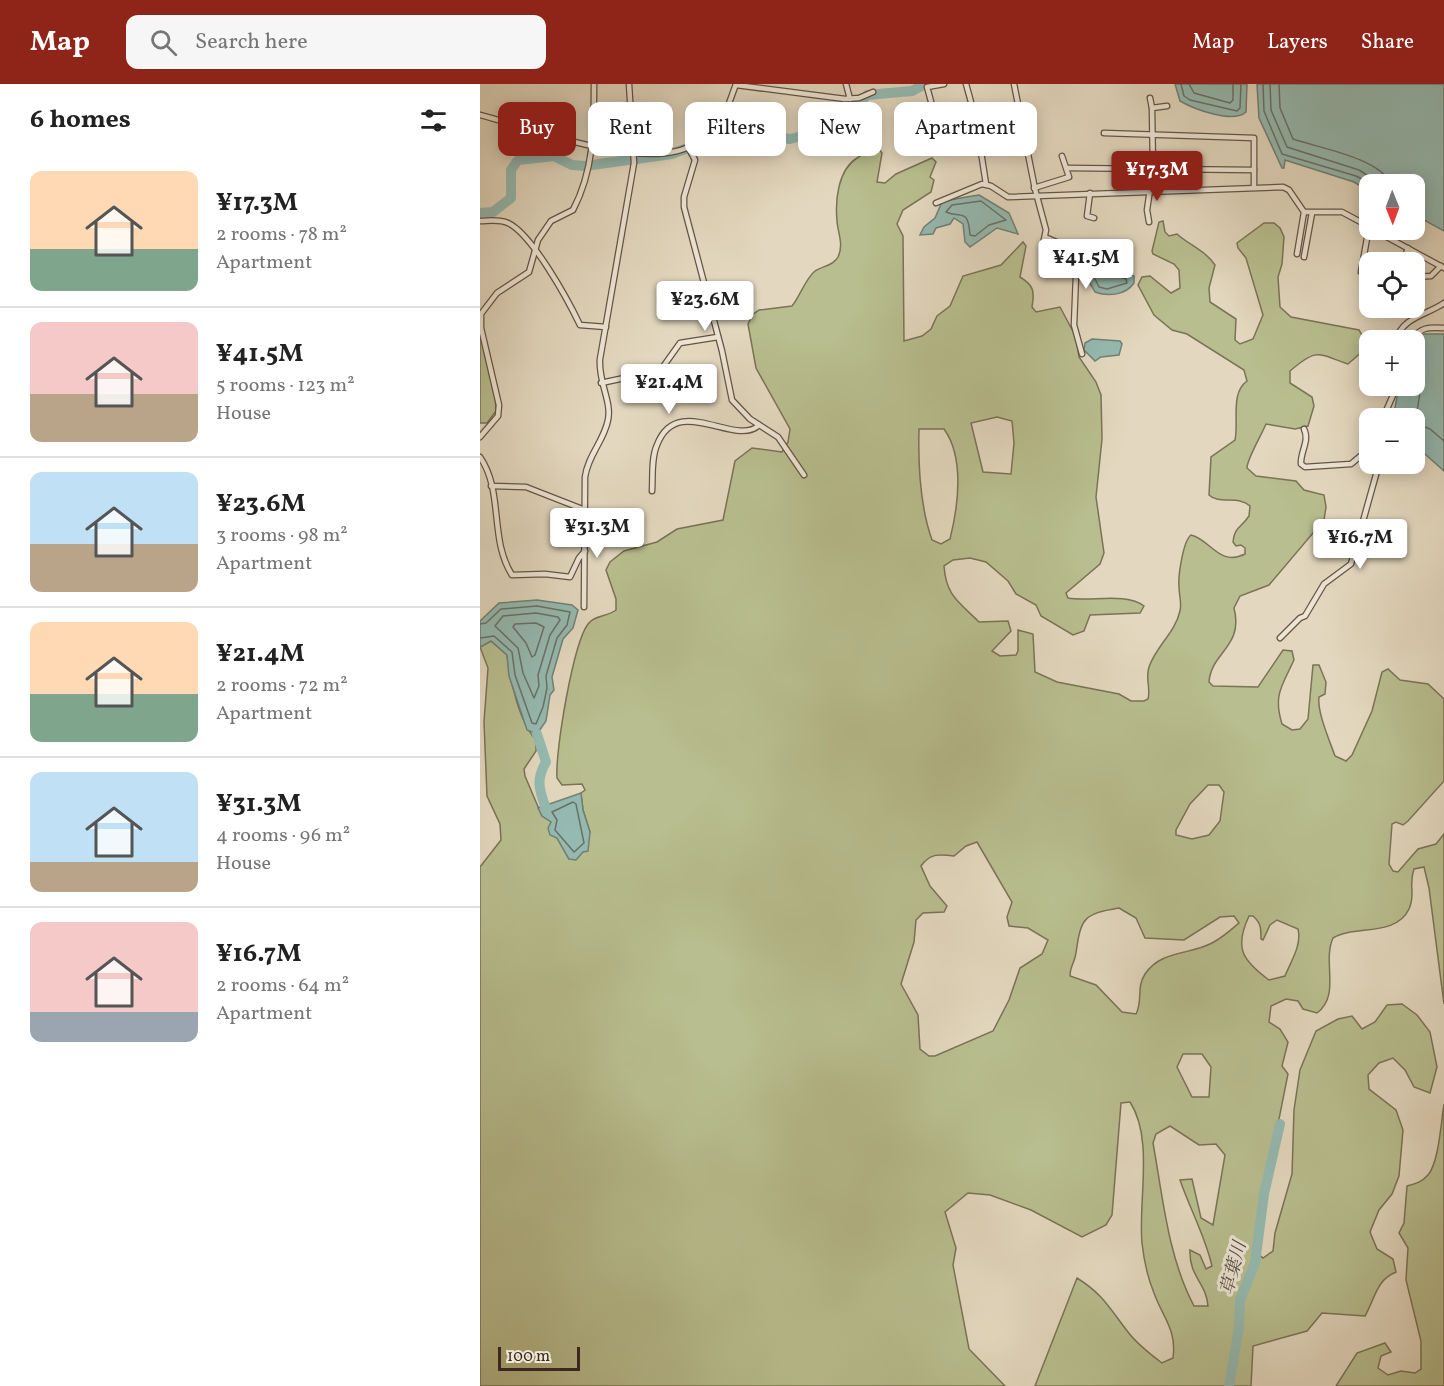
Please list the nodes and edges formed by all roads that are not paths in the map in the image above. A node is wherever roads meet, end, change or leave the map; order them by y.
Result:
1 (594, 84) edge
2 (629, 84) edge
3 (736, 84) edge
4 (846, 84) edge
5 (944, 84) edge
6 (966, 84) edge
7 (1014, 84) edge
8 (873, 92) dead end
9 (1150, 98) dead end
10 (850, 99) junction
11 (594, 102) edge
12 (730, 102) edge
13 (931, 102) edge
14 (1167, 106) dead end
15 (1152, 108) junction
16 (480, 115) edge
17 (1104, 133) dead end
18 (1153, 133) junction
19 (588, 144) edge
20 (685, 150) edge
21 (590, 156) edge
22 (628, 156) edge
23 (693, 156) edge
24 (1062, 156) dead end
25 (634, 158) junction
26 (1067, 168) junction
27 (1153, 169) junction
28 (1254, 170) junction
29 (986, 184) junction
30 (1034, 188) junction
31 (1254, 188) junction
32 (1152, 190) junction
33 (1090, 193) junction
34 (1037, 195) junction
35 (936, 203) dead end
36 (1304, 212) junction
37 (1312, 213) junction
38 (1095, 218) dead end
39 (480, 221) edge
40 (1359, 221) edge
41 (1149, 222) dead end
42 (1045, 237) junction
43 (1393, 240) edge
44 (1408, 248) junction
45 (536, 250) junction
46 (1080, 252) dead end
47 (1407, 252) edge
48 (1298, 254) dead end
49 (1304, 257) dead end
50 (1442, 267) edge
51 (1425, 276) edge
52 (1444, 303) edge
53 (606, 327) junction
54 (1444, 328) edge
55 (1400, 330) edge
56 (1418, 330) edge
57 (718, 337) junction
58 (1082, 354) dead end
59 (601, 383) junction
60 (759, 425) junction
61 (1304, 429) dead end
62 (480, 438) edge
63 (480, 457) edge
64 (1359, 457) edge
65 (1376, 474) edge
66 (804, 475) dead end
67 (491, 486) junction
68 (652, 491) dead end
69 (585, 510) junction
70 (585, 551) junction
71 (584, 607) dead end
72 (1280, 638) dead end

1 - 11 street
2 - 25 street
3 - 10 street
3 - 12 street
4 - 10 street
5 - 13 street
6 - 29 street
7 - 30 street
8 - 10 street
9 - 15 street
14 - 15 street
15 - 18 street
16 - 19 street
17 - 18 street
18 - 27 street
18 - 28 street
20 - 25 street
21 - 45 street
22 - 25 street
23 - 57 street
24 - 26 street
25 - 53 street
26 - 27 street
26 - 30 street
27 - 28 street
27 - 32 street
28 - 31 street
29 - 34 street
29 - 35 street
30 - 34 street
31 - 32 street
31 - 36 street
32 - 33 street
32 - 41 street
33 - 34 street
33 - 38 street
34 - 42 street
36 - 37 street
36 - 48 street
37 - 40 street
37 - 49 street
39 - 45 street
42 - 46 street
42 - 58 street
43 - 44 street
44 - 47 street
44 - 50 street
45 - 53 street
45 - 62 street
50 - 51 street
52 - 55 street
53 - 59 street
54 - 56 street
57 - 59 street
57 - 60 street
59 - 69 street
60 - 66 street
60 - 68 street
61 - 64 street
63 - 67 street
65 - 72 street
67 - 69 street
67 - 70 street
69 - 70 street
70 - 71 street

